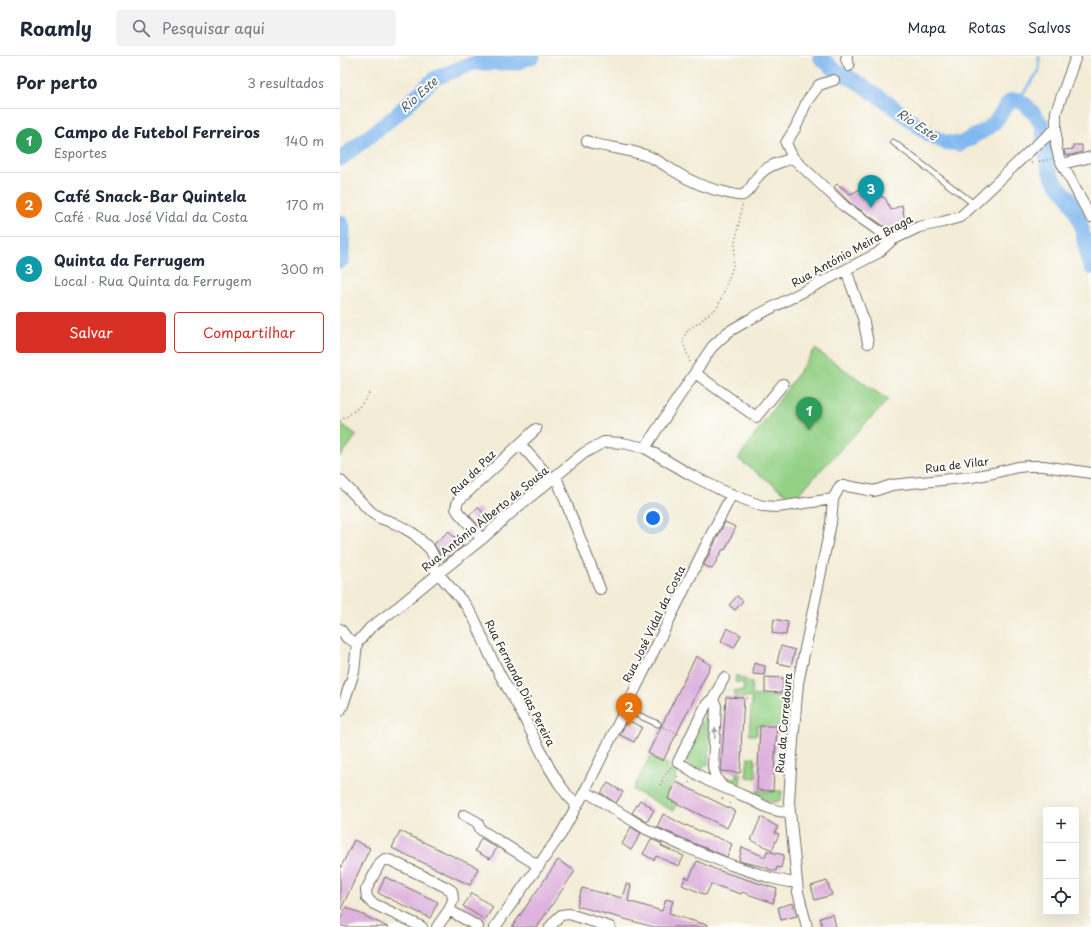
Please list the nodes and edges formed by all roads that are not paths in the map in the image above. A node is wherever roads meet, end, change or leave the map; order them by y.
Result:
1 (1076, 56) edge
2 (834, 80) dead end
3 (1054, 131) junction
4 (587, 141) dead end
5 (893, 142) dead end
6 (1091, 157) edge
7 (793, 158) junction
8 (1062, 164) junction
9 (974, 204) junction
10 (1091, 217) edge
11 (892, 240) junction
12 (846, 270) junction
13 (868, 343) dead end
14 (695, 373) junction
15 (783, 384) dead end
16 (536, 429) dead end
17 (520, 444) junction
18 (643, 448) junction
19 (1091, 473) edge
20 (554, 478) junction
21 (340, 480) edge
22 (732, 494) junction
23 (833, 499) junction
24 (482, 539) junction
25 (438, 573) junction
26 (600, 588) dead end
27 (340, 629) edge
28 (357, 643) junction
29 (352, 678) junction
30 (724, 678) dead end
31 (340, 692) edge
32 (713, 699) junction
33 (625, 709) junction
34 (340, 711) edge
35 (658, 724) road end
36 (713, 766) junction
37 (696, 773) junction
38 (722, 786) junction
39 (585, 790) junction
40 (577, 805) junction
41 (790, 812) junction
42 (464, 815) dead end
43 (539, 866) junction
44 (797, 882) junction
45 (449, 910) junction
46 (422, 927) edge
47 (437, 927) edge
48 (478, 927) edge
49 (495, 927) edge
50 (550, 927) edge
51 (610, 927) edge
52 (807, 927) edge

1 - 3 street
2 - 7 street
3 - 8 street
3 - 9 street, Rua António Meira Braga
4 - 7 street
5 - 9 lane
6 - 8 street
7 - 11 street
8 - 10 street
9 - 11 street, Rua António Meira Braga
11 - 12 street, Rua António Meira Braga
12 - 13 street
12 - 14 street, Rua António Meira Braga
14 - 15 street
14 - 18 street, Rua António Meira Braga
16 - 17 street, Rua da Paz
17 - 20 street
17 - 24 street, Rua da Paz
18 - 20 street, Rua António Alberto de Sousa
18 - 22 street
19 - 23 street, Rua de Vilar
20 - 24 street, Rua António Alberto de Sousa
20 - 26 street
21 - 25 street
22 - 23 street
22 - 33 street, Rua José Vidal da Costa
23 - 41 street, Rua da Corredoura
24 - 25 street, Rua António Alberto de Sousa
25 - 28 street, Rua António Alberto de Sousa
25 - 40 street, Rua Fernando Dias Pereira
27 - 28 street
28 - 29 street
29 - 31 street
29 - 34 street
30 - 32 street
36 -> 32 street
32 - 37 street
33 - 35 lane
33 - 39 street, Rua José Vidal da Costa
36 - 37 street
36 - 38 street
37 - 38 street
38 - 41 street
39 - 40 street, Rua José Vidal da Costa
39 - 44 street
40 - 43 street, Rua José Vidal da Costa
41 - 44 street, Rua da Corredoura
42 - 43 street
43 - 49 street, Rua José Vidal da Costa
44 - 52 street, Rua da Corredoura
45 - 46 street
45 - 47 street
45 - 48 street
50 - 51 street

